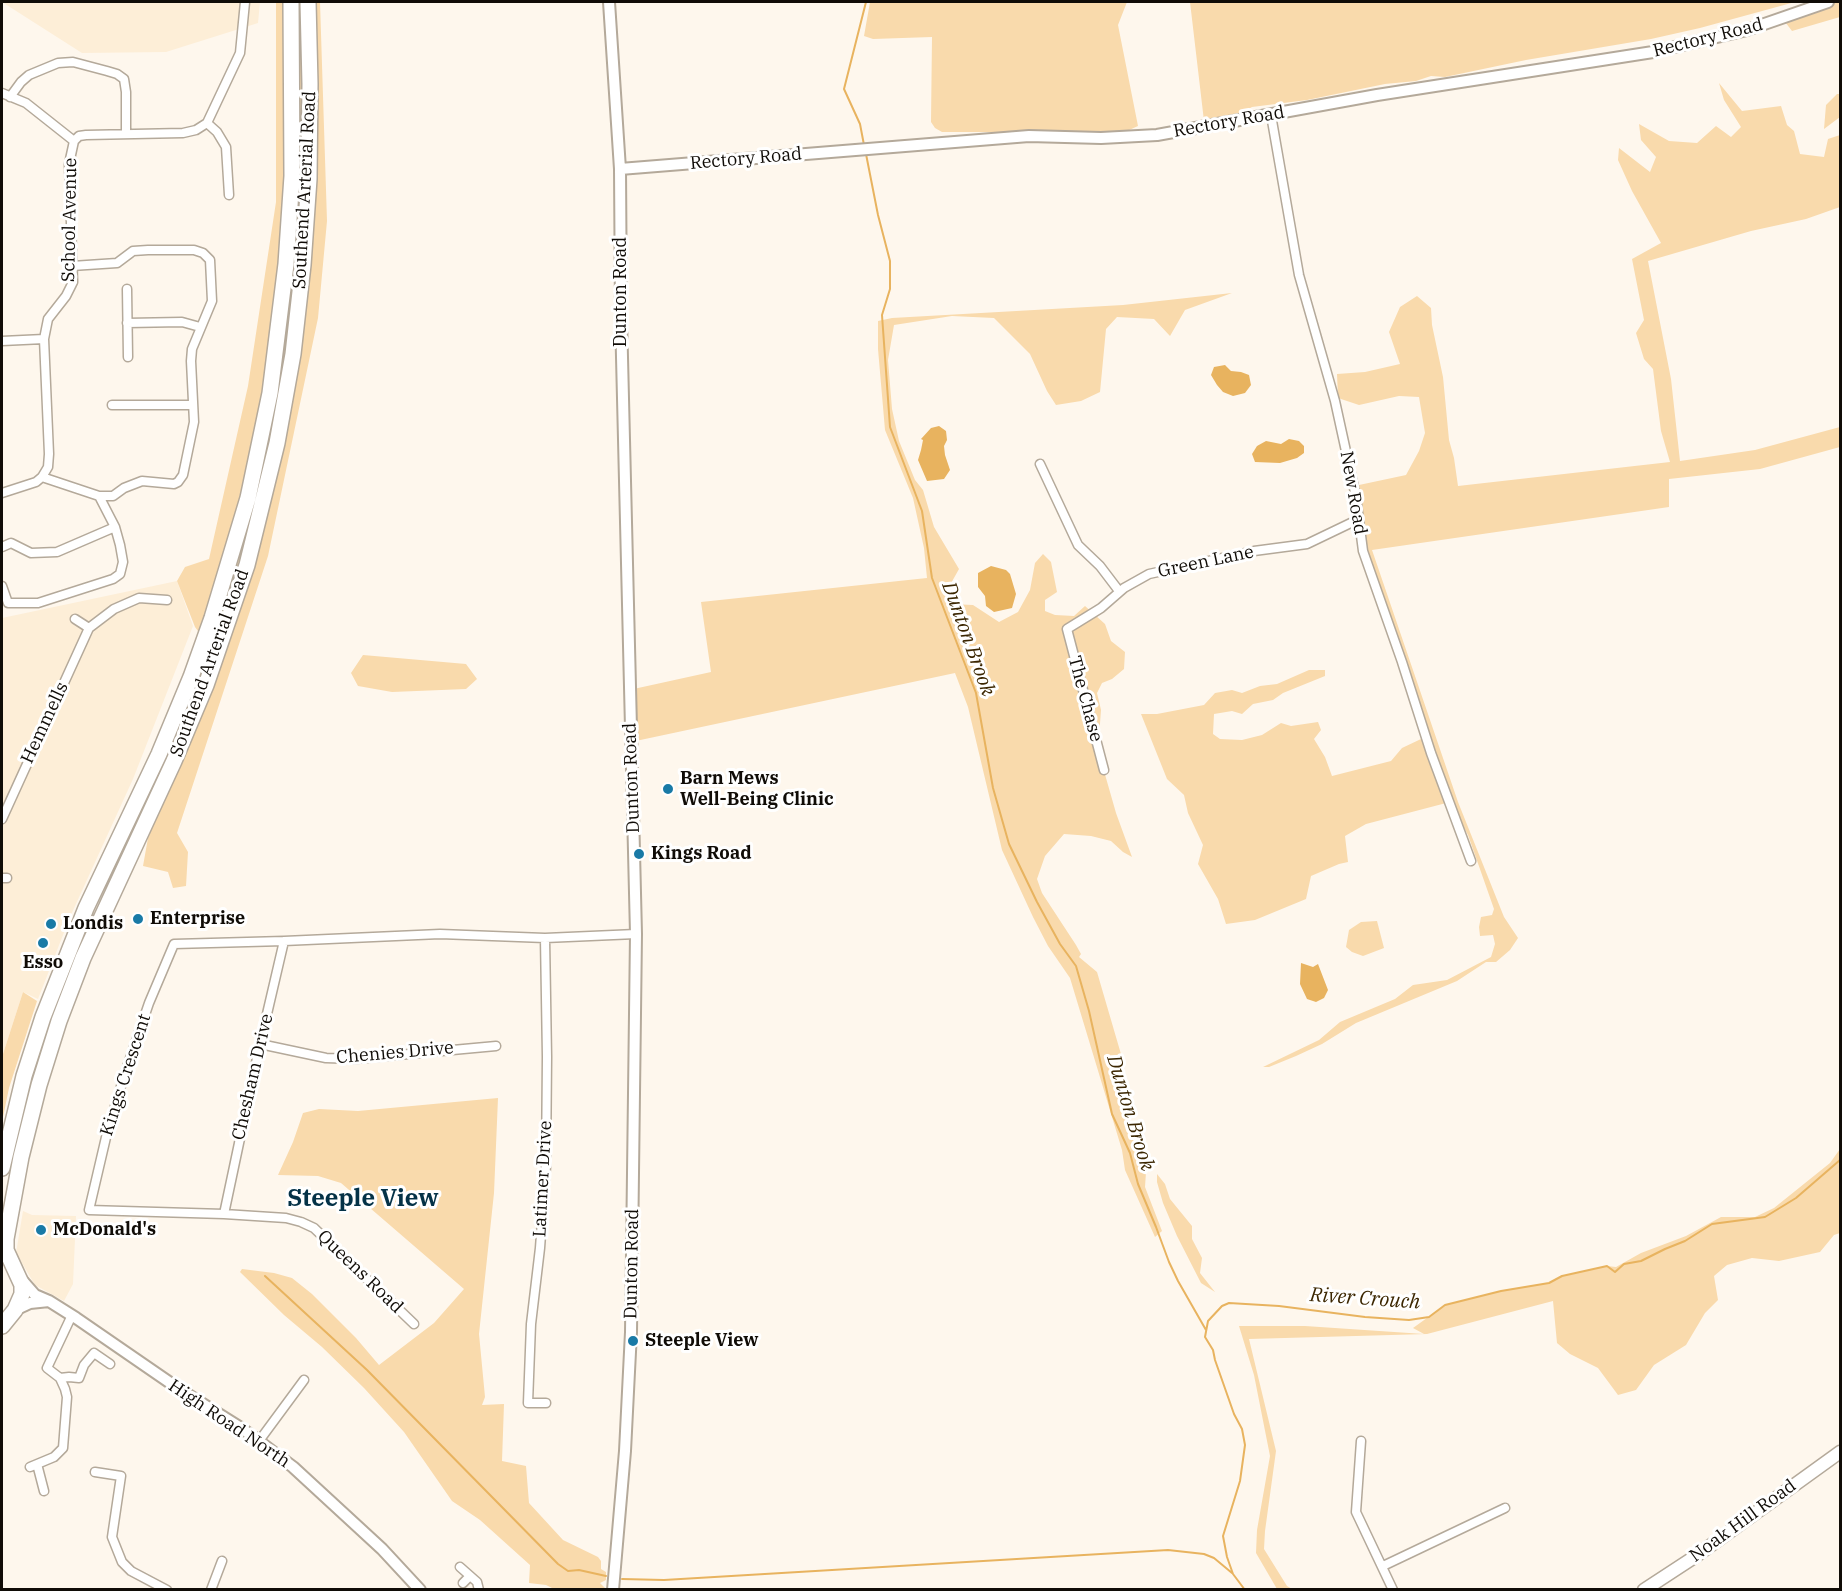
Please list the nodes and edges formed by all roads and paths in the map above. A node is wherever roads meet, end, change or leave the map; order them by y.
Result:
1 (245, 2) edge
2 (291, 2) edge
3 (308, 2) edge
4 (609, 2) edge
5 (1828, 2) edge
6 (6, 95) edge
7 (1271, 115) junction
8 (207, 123) junction
9 (126, 133) junction
10 (74, 141) junction
11 (620, 169) junction
12 (229, 195) dead end
13 (72, 266) junction
14 (127, 289) dead end
15 (127, 323) junction
16 (200, 327) junction
17 (44, 339) junction
18 (2, 341) edge
19 (128, 357) dead end
20 (112, 405) dead end
21 (193, 405) junction
22 (1040, 464) dead end
23 (42, 477) junction
24 (2, 493) edge
25 (99, 496) junction
26 (1357, 520) junction
27 (115, 527) junction
28 (2, 547) edge
29 (2, 586) edge
30 (1119, 591) junction
31 (167, 600) dead end
32 (75, 619) dead end
33 (89, 628) junction
34 (1067, 629) joint
35 (1104, 770) dead end
36 (3, 813) edge
37 (1471, 861) dead end
38 (636, 934) junction
39 (545, 938) junction
40 (284, 941) junction
41 (260, 1044) junction
42 (496, 1046) dead end
43 (2, 1168) edge
44 (89, 1210) joint
45 (224, 1214) junction
46 (19, 1276) junction
47 (49, 1301) junction
48 (15, 1310) junction
49 (72, 1315) junction
50 (414, 1324) dead end
51 (2, 1326) edge
52 (110, 1364) dead end
53 (60, 1378) junction
54 (304, 1380) dead end
55 (546, 1403) dead end
56 (259, 1441) junction
57 (1360, 1441) dead end
58 (1840, 1452) edge
59 (95, 1472) dead end
60 (44, 1491) dead end
61 (1505, 1508) dead end
62 (222, 1561) dead end
63 (1383, 1566) junction
64 (460, 1567) dead end
65 (152, 1586) edge
66 (167, 1590) edge
67 (211, 1590) edge
68 (420, 1590) edge
69 (479, 1590) edge
70 (613, 1590) edge
71 (1393, 1590) edge
72 (1644, 1590) edge

1 - 8 street
2 - 43 highway, Southend Arterial Road
3 - 46 highway, Southend Arterial Road
4 - 11 street, Dunton Road
5 - 7 street, Rectory Road
6 - 9 street
6 - 10 street
7 - 11 street, Rectory Road
7 - 26 street, New Road
8 - 9 street, School Avenue
8 - 12 street
9 - 10 street, School Avenue
10 - 13 street, School Avenue
11 - 38 street, Dunton Road
13 - 16 street
13 - 17 street, School Avenue
14 - 15 street
15 - 16 street
15 - 19 street
16 - 21 street
17 - 18 street
17 - 23 street, School Avenue
20 - 21 street
21 - 25 street
22 - 30 street
23 - 24 street
23 - 25 street
25 - 27 street
26 - 30 street, Green Lane
26 - 37 street, New Road
27 - 28 street
27 - 29 street
30 - 34 street, Green Lane
31 - 33 street, Hemmells
32 - 33 street
33 - 36 street, Hemmells
34 - 35 street, The Chase
38 - 39 street
38 - 70 street, Dunton Road
39 - 40 street
39 - 55 street, Latimer Drive
40 - 41 street, Chesham Drive
40 - 44 street, Kings Crescent
41 - 42 street, Chenies Drive
41 - 45 street, Chesham Drive
44 - 45 street, Queens Road
45 - 50 street, Queens Road
46 - 47 street, High Road North
46 - 48 highway, Southend Arterial Road
47 - 48 street
47 - 49 street, High Road North
48 - 51 highway, Southend Arterial Road
49 - 53 street
49 - 56 street, High Road North
52 - 53 street
53 - 60 street
54 - 56 street
56 - 68 street, High Road North
57 - 63 street
58 - 72 main road, Noak Hill Road
59 - 65 street
61 - 63 street
62 - 67 street
63 - 71 street
64 - 69 street
65 - 66 street

